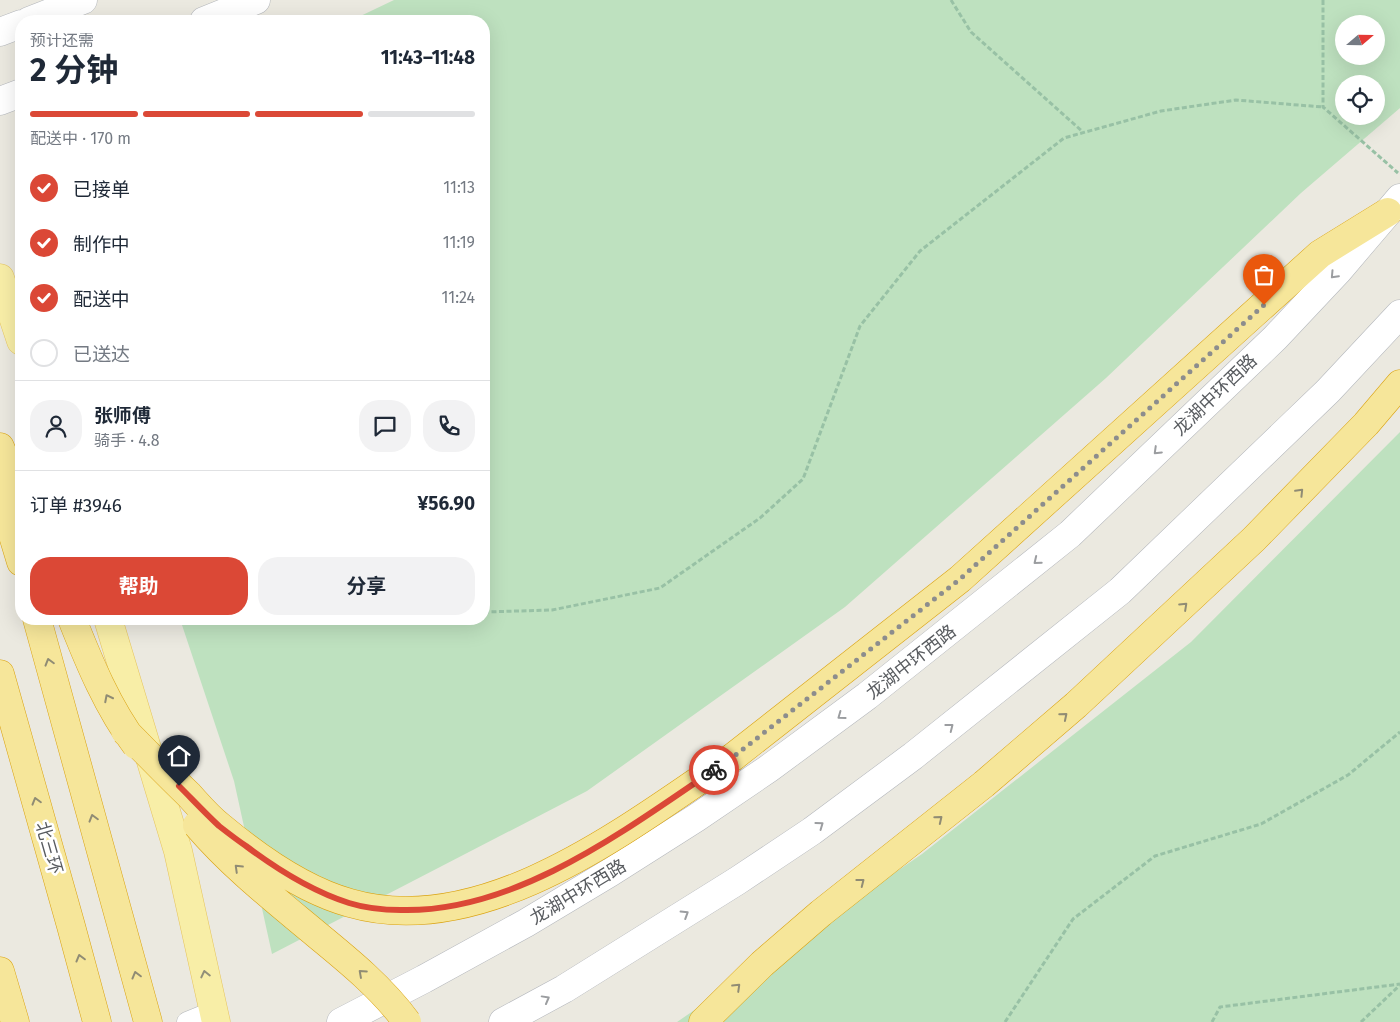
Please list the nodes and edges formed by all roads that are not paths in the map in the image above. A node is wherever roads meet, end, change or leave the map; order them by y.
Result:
1 (83, 0) edge
2 (256, 0) edge
3 (44, 15) edge
4 (219, 15) edge
5 (15, 26) edge
6 (0, 32) edge
7 (15, 95) edge
8 (0, 101) edge
9 (1394, 205) edge
10 (0, 278) edge
11 (1400, 314) edge
12 (15, 323) edge
13 (1400, 384) edge
14 (0, 447) edge
15 (15, 482) edge
16 (0, 494) edge
17 (15, 543) edge
18 (39, 625) edge
19 (74, 625) edge
20 (110, 625) edge
21 (0, 674) edge
22 (125, 731) junction
23 (0, 971) edge
24 (215, 1017) edge
25 (15, 1022) edge
26 (97, 1022) edge
27 (148, 1022) edge
28 (187, 1022) edge
29 (341, 1022) edge
30 (407, 1022) edge
31 (503, 1022) edge
32 (703, 1022) edge

1 - 3 main road
2 - 4 main road
5 - 6 main road
7 - 8 main road
9 - 22 highway, bridge
9 -> 29 main road, 龙湖中环西路
10 - 12 main road
31 -> 11 main road
32 -> 13 highway
14 - 15 highway
16 - 17 highway
27 -> 18 highway
22 -> 19 highway, bridge
24 -> 20 main road
26 -> 21 highway, 北三环
30 -> 22 highway, bridge
23 - 25 highway
24 - 28 street

